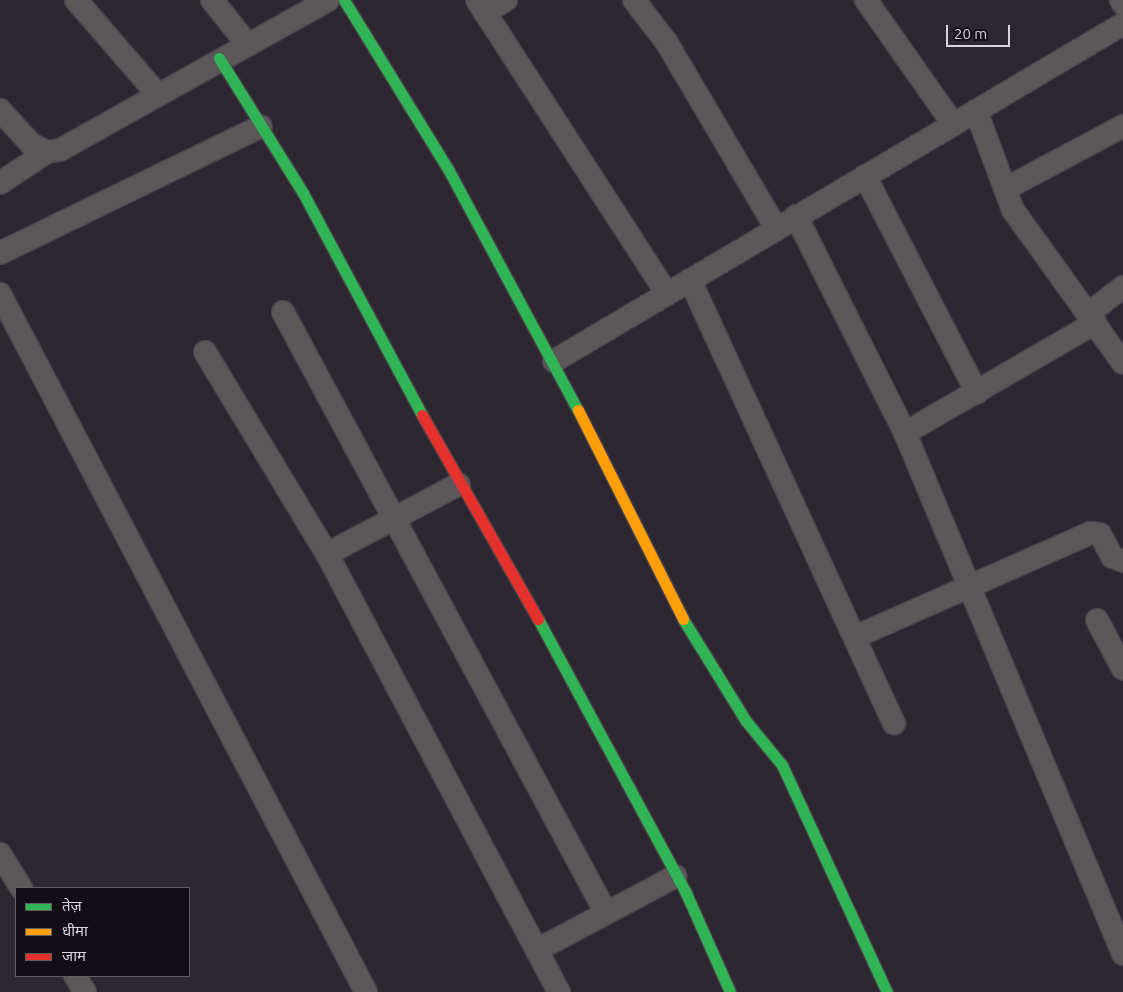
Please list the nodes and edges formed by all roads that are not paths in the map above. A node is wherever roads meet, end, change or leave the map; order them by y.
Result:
1 (76, 0) edge
2 (212, 0) edge
3 (328, 0) edge
4 (344, 0) edge
5 (506, 0) edge
6 (634, 0) edge
7 (866, 0) edge
8 (1120, 0) edge
9 (1123, 4) edge
10 (481, 7) edge
11 (1123, 24) edge
12 (248, 45) junction
13 (219, 58) junction
14 (158, 95) junction
15 (0, 110) edge
16 (976, 111) junction
17 (953, 124) junction
18 (261, 126) junction
19 (1123, 126) edge
20 (47, 152) junction
21 (865, 176) junction
22 (0, 183) edge
23 (1005, 189) junction
24 (796, 216) junction
25 (776, 228) junction
26 (0, 253) edge
27 (690, 280) junction
28 (1123, 286) edge
29 (0, 294) edge
30 (666, 294) junction
31 (283, 312) dead end
32 (1092, 318) junction
33 (205, 352) dead end
34 (554, 361) junction
35 (1123, 363) edge
36 (977, 393) junction
37 (905, 433) junction
38 (458, 484) junction
39 (395, 516) junction
40 (326, 554) junction
41 (1123, 561) edge
42 (971, 586) junction
43 (1097, 620) dead end
44 (857, 636) junction
45 (1123, 670) edge
46 (894, 723) dead end
47 (0, 854) edge
48 (676, 876) junction
49 (20, 887) edge
50 (606, 913) junction
51 (537, 950) junction
52 (1123, 954) edge
53 (76, 977) edge
54 (85, 992) edge
55 (366, 992) edge
56 (559, 992) edge
57 (730, 992) edge
58 (887, 992) edge

1 - 14 street
2 - 12 street
3 - 12 street
4 - 34 street
5 - 10 street
6 - 25 street
7 - 17 street
8 - 9 street
10 - 30 street
11 - 16 street
12 - 13 street
13 - 14 street
13 - 18 street
14 - 20 street
15 - 20 street
16 - 17 street
16 - 23 street
17 - 21 street
18 - 26 street
18 - 38 street
19 - 23 street
20 - 22 street
21 - 24 street
21 - 36 street
23 - 32 street
24 - 25 street
24 - 37 street
25 - 27 street
27 - 30 street
27 - 44 street
28 - 32 street
29 - 55 street
30 - 34 street
31 - 39 street
32 - 35 street
32 - 36 street
33 - 40 street
34 - 58 street
36 - 37 street
37 - 42 street
38 - 39 street
38 - 48 street
39 - 40 street
39 - 50 street
40 - 51 street
41 - 42 street
42 - 44 street
42 - 52 street
43 - 45 street
44 - 46 street
47 - 49 street
48 - 50 street
48 - 57 street
50 - 51 street
51 - 56 street
53 - 54 street

